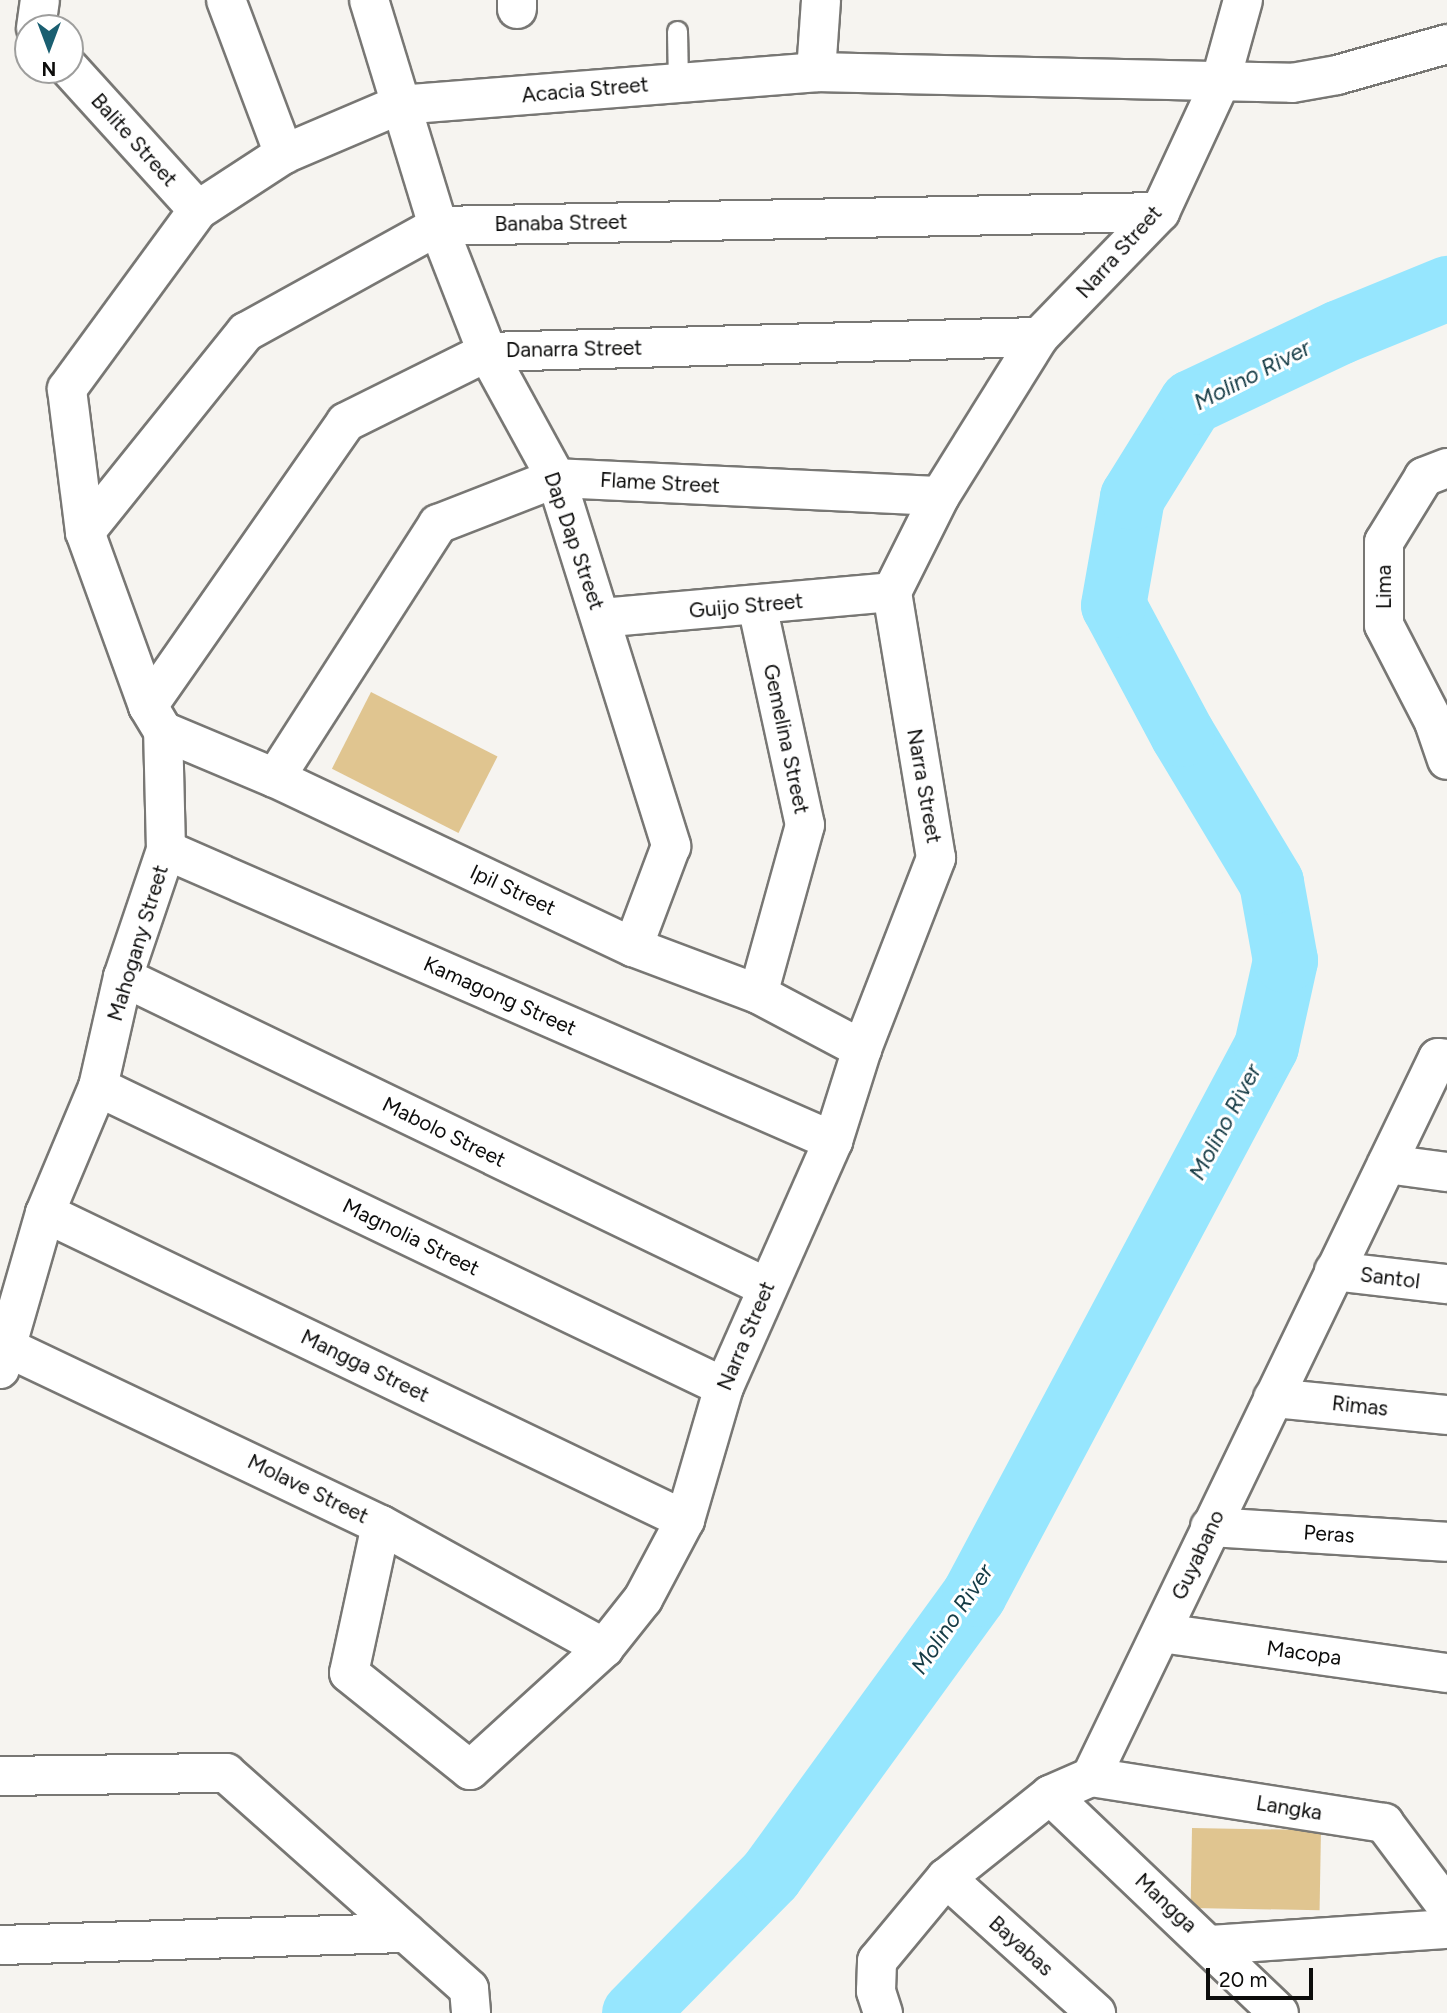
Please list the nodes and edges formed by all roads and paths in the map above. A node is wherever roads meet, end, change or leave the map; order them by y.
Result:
1 (226, 0) edge
2 (369, 0) edge
3 (821, 0) edge
4 (1243, 0) edge
5 (677, 31) dead end
6 (1447, 44) edge
7 (816, 72) junction
8 (678, 83) junction
9 (1220, 83) junction
10 (84, 84) edge
11 (399, 105) junction
12 (284, 154) junction
13 (198, 210) junction
14 (1160, 212) junction
15 (438, 226) junction
16 (1039, 337) junction
17 (487, 352) junction
18 (67, 388) joint
19 (1447, 468) edge
20 (556, 478) junction
21 (940, 496) junction
22 (85, 532) junction
23 (891, 592) junction
24 (757, 605) junction
25 (601, 618) junction
26 (155, 718) junction
27 (1440, 719) edge
28 (1447, 760) edge
29 (275, 778) junction
30 (166, 850) junction
31 (633, 947) junction
32 (123, 977) junction
33 (758, 994) junction
34 (862, 1049) junction
35 (1447, 1059) edge
36 (98, 1087) junction
37 (833, 1142) junction
38 (1387, 1164) junction
39 (1447, 1172) edge
40 (46, 1213) junction
41 (1334, 1271) junction
42 (1447, 1284) edge
43 (766, 1287) junction
44 (2, 1358) edge
45 (724, 1387) junction
46 (1273, 1398) junction
47 (1447, 1415) edge
48 (685, 1520) junction
49 (381, 1525) junction
50 (1210, 1527) junction
51 (1447, 1542) edge
52 (1162, 1633) junction
53 (604, 1648) junction
54 (1447, 1673) edge
55 (0, 1776) edge
56 (1091, 1777) junction
57 (1050, 1795) junction
58 (946, 1878) junction
59 (1447, 1907) edge
60 (1447, 1929) edge
61 (406, 1933) junction
62 (0, 1945) edge
63 (1211, 1945) junction
64 (880, 2002) edge
65 (471, 2013) edge
66 (1096, 2013) edge
67 (1279, 2013) edge

1 - 12 street
2 - 11 street, Dap Dap Street
3 - 7 street
4 - 9 street, Narra Street
5 - 8 lane
6 - 9 street, Acacia Street
7 - 8 street, Acacia Street
7 - 9 street, Acacia Street
8 - 11 street, Acacia Street
9 - 14 street, Narra Street
10 - 13 street, Balite Street
11 - 12 street, Acacia Street
11 - 15 street, Dap Dap Street
12 - 13 street, Acacia Street
13 - 18 street, Acacia Street
14 - 15 street, Banaba Street
14 - 16 street, Narra Street
15 - 17 street, Dap Dap Street
15 - 22 street, Banaba Street
16 - 17 street, Danarra Street
16 - 21 street, Narra Street
17 - 20 street, Dap Dap Street
17 - 26 street, Danarra Street
18 - 22 street, Mahogany Street
19 - 27 street, Lima
20 - 21 street, Flame Street
20 - 25 street, Dap Dap Street
20 - 29 street, Flame Street
21 - 23 street, Narra Street
22 - 26 street, Mahogany Street
23 - 24 street, Guijo Street
23 - 34 street, Narra Street
24 - 25 street, Guijo Street
24 - 33 street, Gemelina Street
25 - 31 street, Dap Dap Street
26 - 29 street, Ipil Street
26 - 30 street, Mahogany Street
27 - 28 street, Lima
29 - 31 street, Ipil Street
30 - 32 street, Mahogany Street
30 - 37 street, Kamagong Street
31 - 33 street, Ipil Street
32 - 36 street, Mahogany Street
32 - 43 street, Mabolo Street
33 - 34 street, Ipil Street
34 - 37 street, Narra Street
35 - 38 street, Guyabano
36 - 40 street, Mahogany Street
36 - 45 street, Magnolia Street
37 - 43 street, Narra Street
38 - 39 street
38 - 41 street, Guyabano
40 - 44 street, Mahogany Street
40 - 48 street, Mangga Street
41 - 42 street, Santol
41 - 46 street, Guyabano
43 - 45 street, Narra Street
44 - 49 street, Molave Street
45 - 48 street, Narra Street
46 - 47 street, Rimas
46 - 50 street, Guyabano
48 - 53 street, Narra Street
49 - 53 street, Molave Street
49 - 53 street, Narra Street
50 - 51 street, Peras
50 - 52 street, Guyabano
52 - 54 street, Macopa
52 - 56 street, Guyabano
55 - 61 street
56 - 57 street
56 - 59 street, Langka
57 - 58 street
57 - 63 street, Mangga
58 - 64 street
58 - 66 street, Bayabas
60 - 63 street
61 - 62 street
61 - 65 street
63 - 67 street, Mangga

